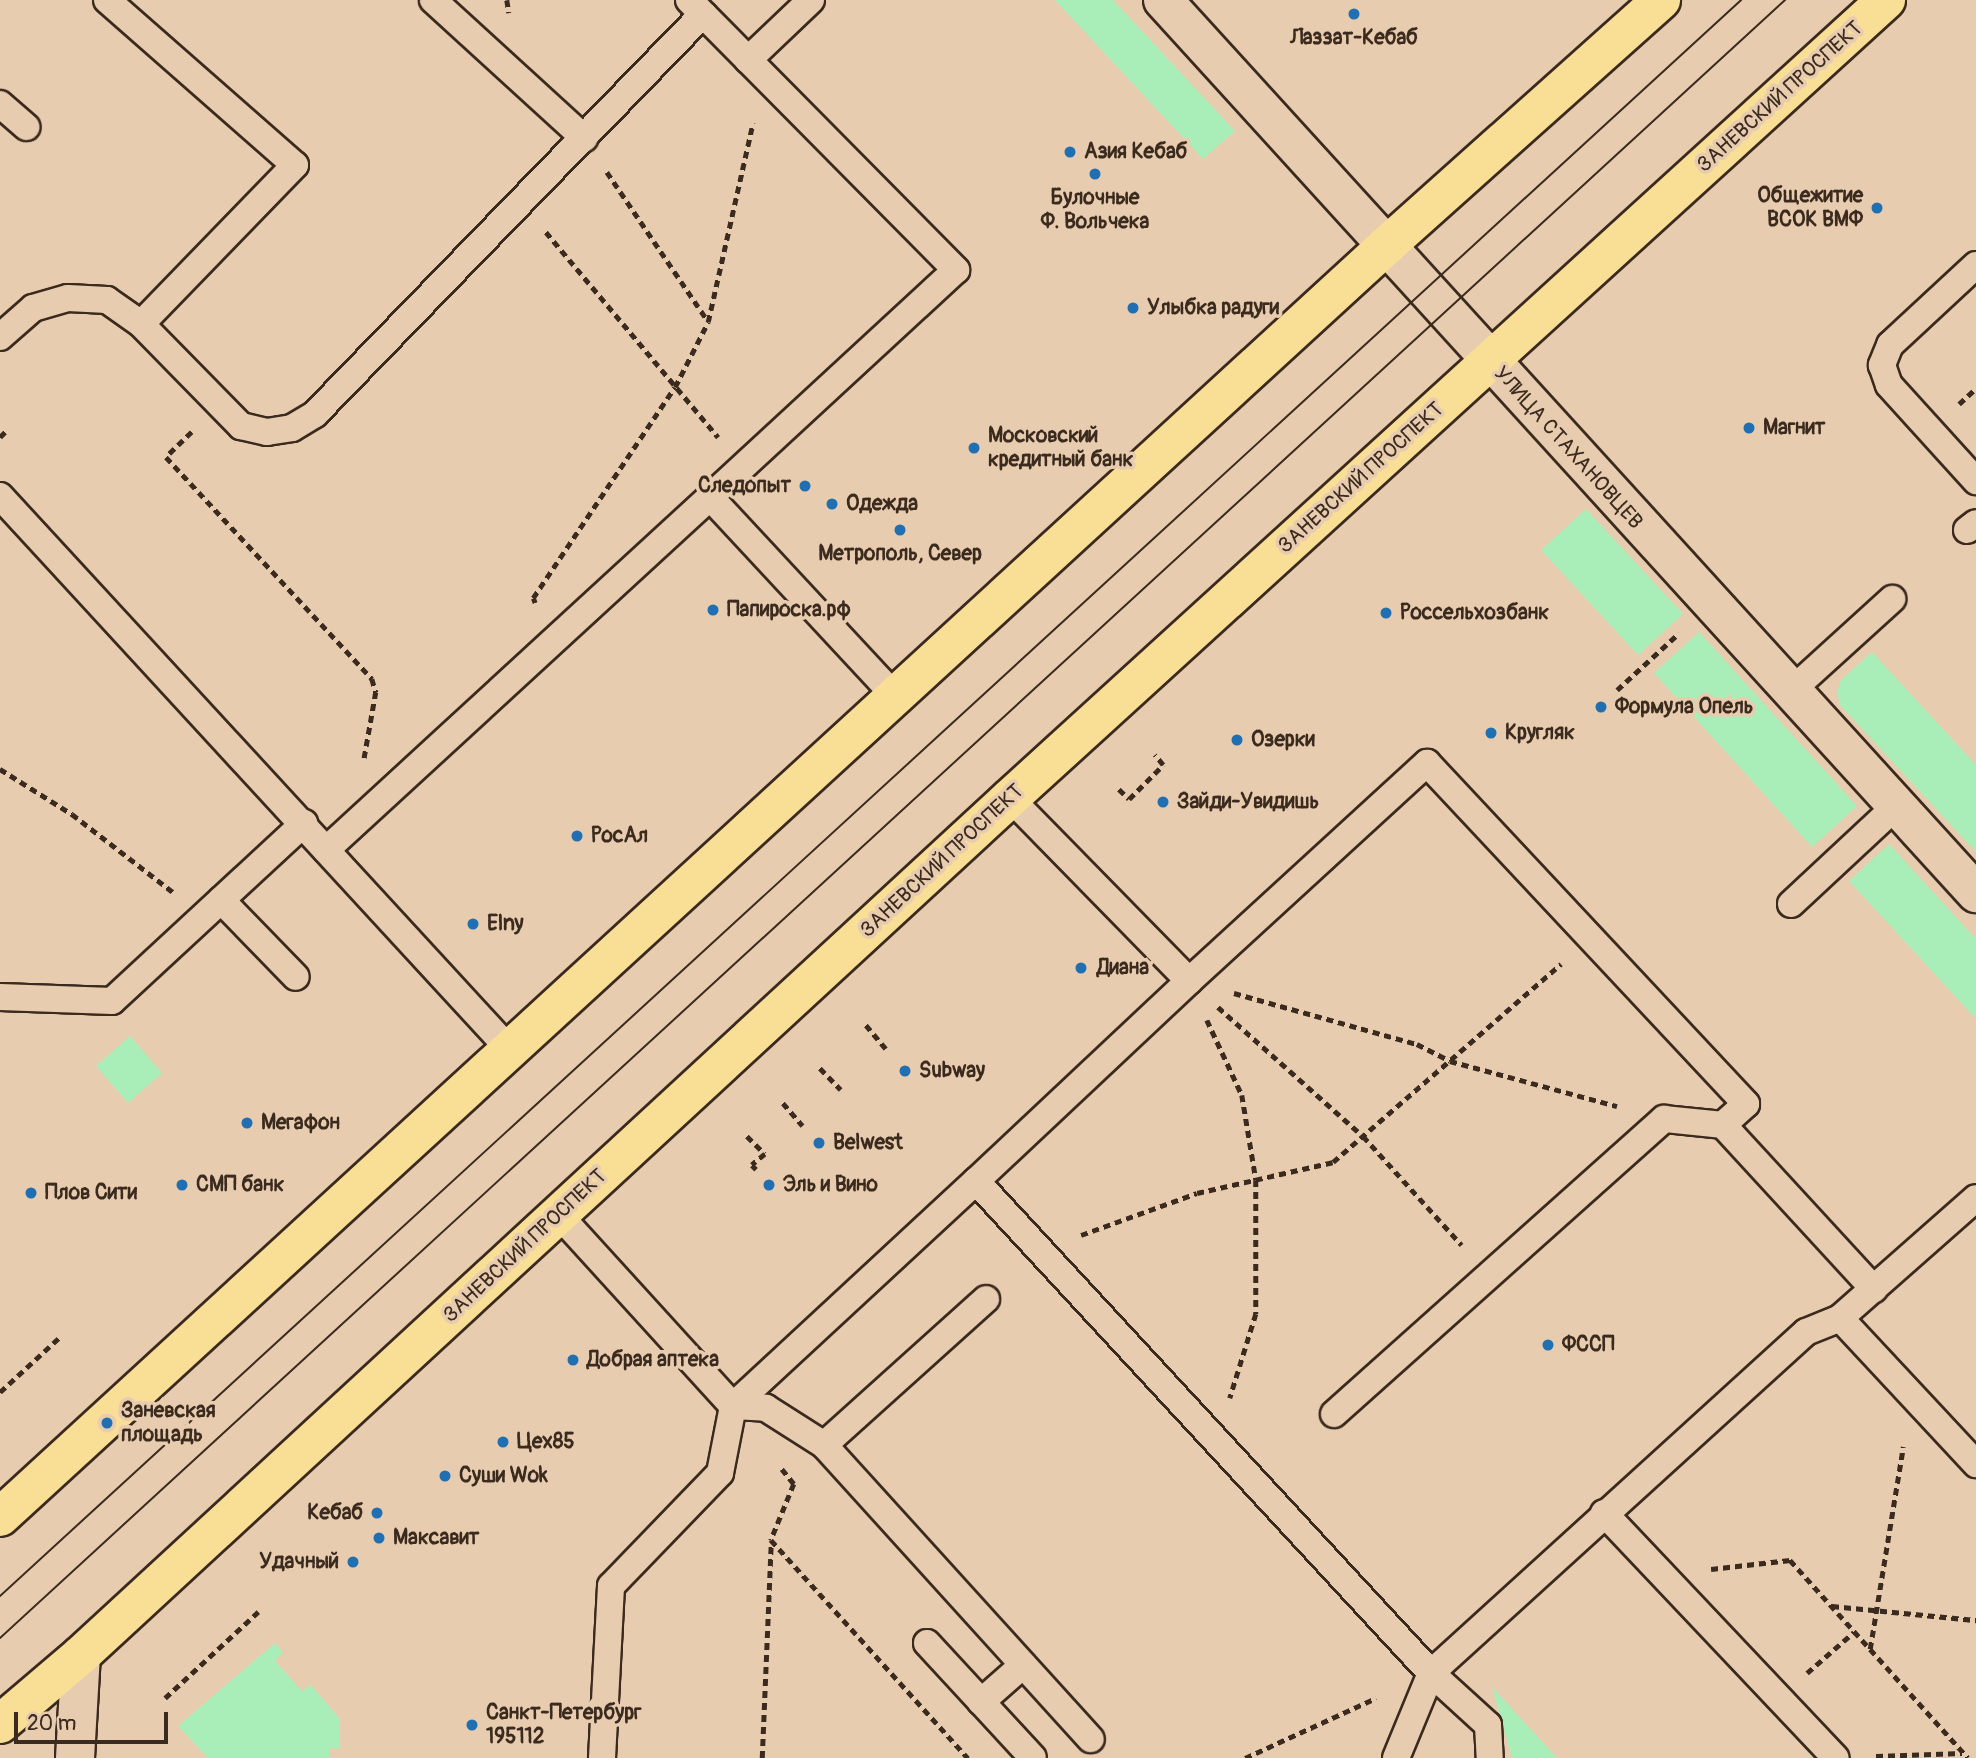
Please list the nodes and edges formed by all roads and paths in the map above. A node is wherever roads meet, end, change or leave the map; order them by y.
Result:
1 (107, 0) edge
2 (433, 0) edge
3 (811, 0) edge
4 (1163, 0) edge
5 (1661, 0) edge
6 (1886, 0) edge
7 (696, 7) edge
8 (748, 60) junction
9 (0, 104) edge
10 (26, 127) dead end
11 (584, 138) junction
12 (521, 202) junction
13 (1386, 246) junction
14 (1976, 265) edge
15 (708, 322) junction
16 (141, 324) junction
17 (0, 337) edge
18 (1490, 362) junction
19 (675, 387) junction
20 (221, 405) junction
21 (7, 430) dead end
22 (0, 437) edge
23 (743, 467) junction
24 (1976, 481) edge
25 (0, 496) edge
26 (710, 497) junction
27 (1892, 599) dead end
28 (1711, 604) junction
29 (557, 640) junction
30 (1617, 691) dead end
31 (1791, 691) junction
32 (895, 696) junction
33 (1155, 755) dead end
34 (0, 769) edge
35 (1119, 789) dead end
36 (1010, 798) junction
37 (1896, 806) junction
38 (304, 822) junction
39 (352, 826) junction
40 (326, 850) junction
41 (1976, 893) edge
42 (1791, 904) dead end
43 (213, 908) junction
44 (1591, 939) junction
45 (296, 977) dead end
46 (1189, 981) junction
47 (0, 997) edge
48 (866, 1026) dead end
49 (509, 1049) junction
50 (886, 1049) dead end
51 (1450, 1062) junction
52 (820, 1068) dead end
53 (841, 1090) dead end
54 (783, 1103) dead end
55 (1664, 1119) junction
56 (1723, 1125) junction
57 (803, 1126) dead end
58 (747, 1136) dead end
59 (1363, 1136) junction
60 (756, 1169) dead end
61 (1256, 1180) junction
62 (976, 1181) junction
63 (1976, 1198) edge
64 (559, 1215) junction
65 (1040, 1250) junction
66 (1488, 1276) junction
67 (1874, 1289) junction
68 (986, 1299) dead end
69 (1840, 1318) junction
70 (61, 1336) dead end
71 (0, 1392) edge
72 (1912, 1395) junction
73 (733, 1406) junction
74 (1334, 1414) dead end
75 (1217, 1441) junction
76 (824, 1445) junction
77 (779, 1464) dead end
78 (1976, 1464) edge
79 (1604, 1513) junction
80 (0, 1517) edge
81 (771, 1540) junction
82 (1662, 1574) junction
83 (1831, 1606) junction
84 (1875, 1610) junction
85 (258, 1612) dead end
86 (1976, 1620) edge
87 (1854, 1632) junction
88 (926, 1643) dead end
89 (1870, 1650) junction
90 (81, 1655) junction
91 (1024, 1665) junction
92 (1431, 1673) junction
93 (165, 1698) dead end
94 (1778, 1698) junction
95 (981, 1702) junction
96 (0, 1724) edge
97 (1091, 1739) dead end
98 (1963, 1753) junction
99 (75, 1758) edge
100 (603, 1758) edge
101 (762, 1758) edge
102 (968, 1758) edge
103 (1033, 1758) edge
104 (1245, 1758) edge
105 (1396, 1758) edge
106 (1490, 1758) edge
107 (1835, 1758) edge
108 (1968, 1758) edge

1 - 16 lane
2 - 11 lane
3 - 8 lane
4 - 13 street, УЛИЦА СТАХАНОВЦЕВ
5 - 13 main road
6 - 18 main road, ЗАНЕВСКИЙ ПРОСПЕКТ
7 - 8 lane
7 - 11 lane
8 - 15 path
8 - 23 lane
9 - 10 lane
11 - 12 lane
11 - 15 path
12 - 19 path
12 - 20 lane
13 - 18 street, УЛИЦА СТАХАНОВЦЕВ
13 - 32 main road
14 - 24 lane
15 - 19 path
16 - 17 lane
16 - 20 lane
18 - 28 street, УЛИЦА СТАХАНОВЦЕВ
18 - 36 main road, ЗАНЕВСКИЙ ПРОСПЕКТ
19 - 23 path
19 - 29 path
20 - 39 path
21 - 22 path
23 - 26 lane
25 - 38 lane
26 - 29 lane
26 - 32 lane
27 - 31 lane
28 - 30 path
28 - 31 street, УЛИЦА СТАХАНОВЦЕВ
29 - 39 lane
31 - 37 street, УЛИЦА СТАХАНОВЦЕВ
32 - 49 main road
33 - 35 path
34 - 43 path
36 - 46 lane
36 - 64 main road, ЗАНЕВСКИЙ ПРОСПЕКТ
37 - 41 street, УЛИЦА СТАХАНОВЦЕВ
37 - 42 lane
38 - 40 lane
38 - 43 lane
39 - 40 lane
40 - 49 lane
43 - 45 lane
43 - 47 lane
44 - 46 lane
44 - 51 path
44 - 56 lane
46 - 51 path
46 - 59 path
46 - 61 path
46 - 62 lane
48 - 50 path
49 - 80 main road
51 - 55 path
51 - 59 path
52 - 53 path
54 - 57 path
55 - 56 lane
55 - 66 lane
56 - 67 lane
58 - 60 path
59 - 61 path
59 - 66 path
61 - 65 path
61 - 75 path
62 - 65 lane
62 - 73 lane
63 - 67 lane
64 - 73 lane
64 - 90 main road, ЗАНЕВСКИЙ ПРОСПЕКТ
65 - 75 lane
66 - 74 lane
67 - 69 lane
68 - 76 lane
69 - 72 lane
69 - 79 lane
70 - 71 path
72 - 78 lane
72 - 84 path
73 - 76 lane
73 - 100 lane
75 - 92 lane
76 - 91 lane
77 - 81 path
79 - 82 lane
79 - 92 lane
81 - 101 path
81 - 102 path
82 - 83 path
82 - 94 lane
83 - 84 path
83 - 87 path
84 - 86 path
84 - 89 path
85 - 93 path
87 - 89 path
87 - 94 path
88 - 95 lane
89 - 98 path
90 - 96 main road, ЗАНЕВСКИЙ ПРОСПЕКТ
90 - 99 street
91 - 95 lane
91 - 97 lane
92 - 104 path
92 - 105 lane
92 - 106 lane
94 - 107 lane
95 - 103 lane
98 - 107 path
98 - 108 path

